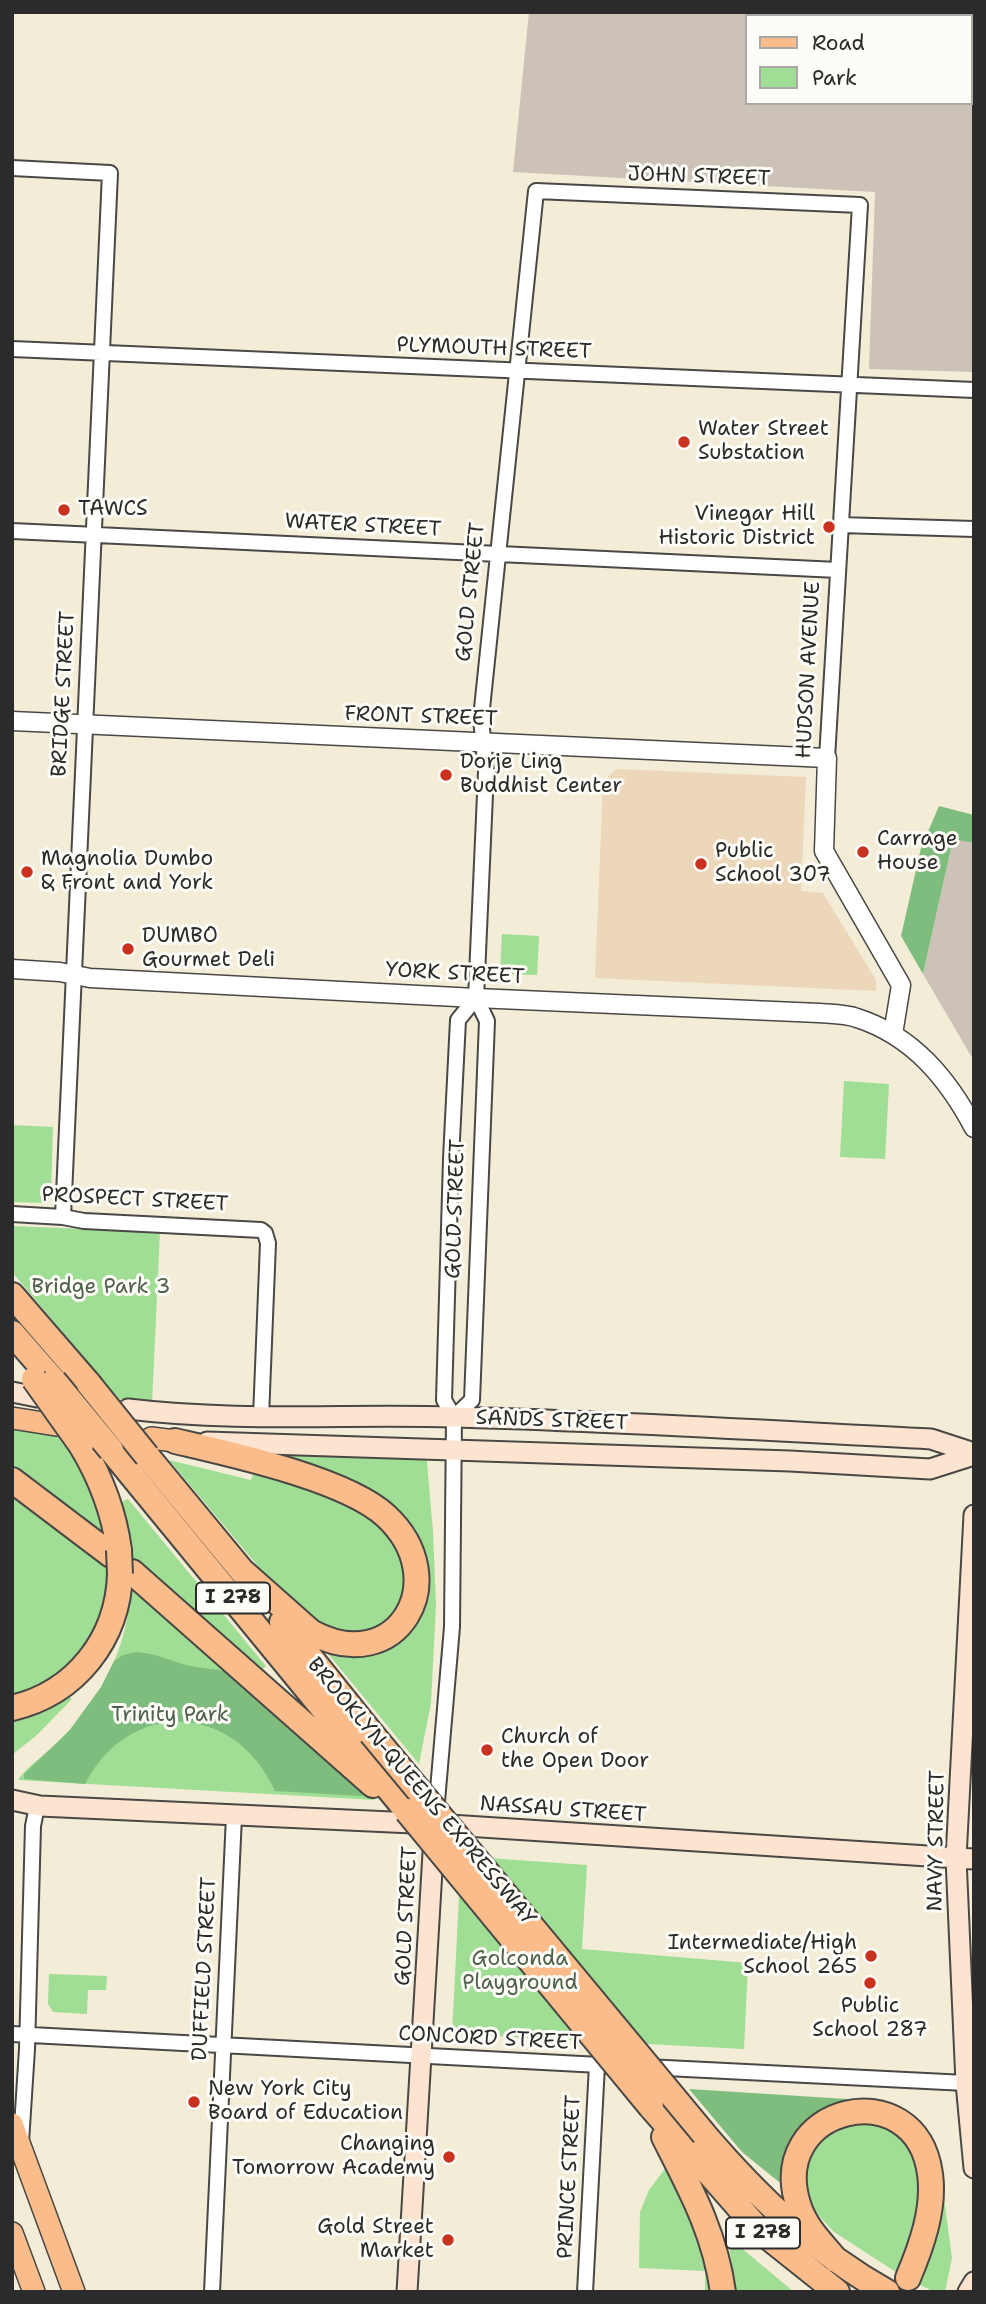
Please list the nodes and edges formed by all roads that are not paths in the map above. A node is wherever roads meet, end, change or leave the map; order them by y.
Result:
1 (12, 168) edge
2 (536, 191) joint
3 (860, 205) joint
4 (12, 349) edge
5 (101, 353) junction
6 (517, 371) junction
7 (849, 386) junction
8 (974, 390) edge
9 (840, 526) junction
10 (974, 529) edge
11 (12, 531) edge
12 (93, 535) junction
13 (498, 553) junction
14 (838, 570) junction
15 (12, 721) edge
16 (84, 724) junction
17 (483, 742) junction
18 (827, 758) junction
19 (12, 969) edge
20 (72, 974) junction
21 (476, 998) junction
22 (893, 1034) junction
23 (974, 1128) edge
24 (12, 1214) edge
25 (63, 1217) junction
26 (12, 1294) edge
27 (12, 1333) edge
28 (12, 1350) edge
29 (42, 1386) junction
30 (12, 1392) edge
31 (128, 1409) dead end
32 (261, 1417) junction
33 (454, 1417) junction
34 (12, 1418) edge
35 (57, 1425) dead end
36 (158, 1445) junction
37 (454, 1450) junction
38 (974, 1454) edge
39 (12, 1480) edge
40 (974, 1515) edge
41 (120, 1563) junction
42 (241, 1570) junction
43 (12, 1708) edge
44 (356, 1746) junction
45 (12, 1800) edge
46 (40, 1806) junction
47 (234, 1816) junction
48 (435, 1824) junction
49 (965, 1859) edge
50 (12, 2034) edge
51 (28, 2034) junction
52 (222, 2044) junction
53 (422, 2056) junction
54 (597, 2065) junction
55 (966, 2083) junction
56 (12, 2124) edge
57 (20, 2146) junction
58 (689, 2147) junction
59 (974, 2168) edge
60 (12, 2232) edge
61 (836, 2260) junction
62 (24, 2277) edge
63 (908, 2278) dead end
64 (974, 2282) edge
65 (883, 2290) edge
66 (74, 2292) edge
67 (212, 2292) edge
68 (407, 2292) edge
69 (585, 2292) edge
70 (723, 2292) edge
71 (837, 2292) edge
72 (968, 2292) edge

1 - 5 street, BRIDGE STREET
2 - 3 street, JOHN STREET
2 - 6 street, GOLD STREET
3 - 7 street, HUDSON AVENUE
4 - 5 street, PLYMOUTH STREET
5 - 6 street, PLYMOUTH STREET
5 - 12 street, BRIDGE STREET
6 - 7 street, PLYMOUTH STREET
6 - 13 street, GOLD STREET
7 - 8 street, PLYMOUTH STREET
7 - 9 street, HUDSON AVENUE
9 - 10 street
9 - 14 street, HUDSON AVENUE
11 - 12 street, WATER STREET
12 - 13 street, WATER STREET
12 - 16 street, BRIDGE STREET
13 - 14 street, WATER STREET
13 - 17 street, GOLD STREET
14 - 18 street, HUDSON AVENUE
15 - 16 street, FRONT STREET
16 - 17 street, FRONT STREET
16 - 20 street, BRIDGE STREET
17 - 18 street, FRONT STREET
17 - 21 street, GOLD STREET
18 - 22 street, HUDSON AVENUE
19 - 20 street, YORK STREET
20 - 21 street, YORK STREET
20 - 25 street, BRIDGE STREET
21 - 22 street, YORK STREET
21 - 33 street, GOLD STREET
21 - 33 street, GOLD STREET
22 - 23 street
24 - 25 street, PROSPECT STREET
25 - 32 street, PROSPECT STREET
26 - 36 highway, BROOKLYN-QUEENS EXPRESSWAY / I 278, bridge
27 - 29 highway, BROOKLYN-QUEENS EXPRESSWAY / I 278
28 - 29 highway
29 - 30 main road
29 - 41 highway, bridge
29 - 44 highway, BROOKLYN-QUEENS EXPRESSWAY / I 278, bridge
31 - 32 main road, SANDS STREET
32 - 33 main road, SANDS STREET
33 - 37 street, GOLD STREET
33 - 38 main road, SANDS STREET
34 - 35 main road
36 - 37 main road, SANDS STREET
36 - 42 highway, BROOKLYN-QUEENS EXPRESSWAY / I 278
36 - 42 highway
37 - 38 main road, SANDS STREET
37 - 48 street, GOLD STREET
39 - 41 highway
40 - 49 main road, NAVY STREET
41 - 43 highway
41 - 44 highway
42 - 44 highway, BROOKLYN-QUEENS EXPRESSWAY / I 278
44 - 58 highway, BROOKLYN-QUEENS EXPRESSWAY / I 278, bridge
44 - 58 highway, BROOKLYN-QUEENS EXPRESSWAY, bridge
45 - 46 main road, NASSAU STREET
46 - 47 main road, NASSAU STREET
46 - 51 street
47 - 48 main road, NASSAU STREET
47 - 52 street, DUFFIELD STREET
48 - 49 main road, NASSAU STREET
48 - 53 main road, GOLD STREET
49 - 55 main road, NAVY STREET
50 - 51 street, CONCORD STREET
51 - 52 street, CONCORD STREET
51 - 57 street
52 - 53 street, CONCORD STREET
52 - 67 street, DUFFIELD STREET
53 - 54 street, CONCORD STREET
53 - 68 main road, GOLD STREET
54 - 55 street, CONCORD STREET
54 - 69 street, PRINCE STREET
55 - 59 main road, NAVY STREET
56 - 57 main road
57 - 66 main road
58 - 61 highway, BROOKLYN-QUEENS EXPRESSWAY / I 278
58 - 70 highway
58 - 71 highway, BROOKLYN-QUEENS EXPRESSWAY / I 278
60 - 62 main road
61 - 63 highway
61 - 65 highway, BROOKLYN-QUEENS EXPRESSWAY / I 278
64 - 72 main road

